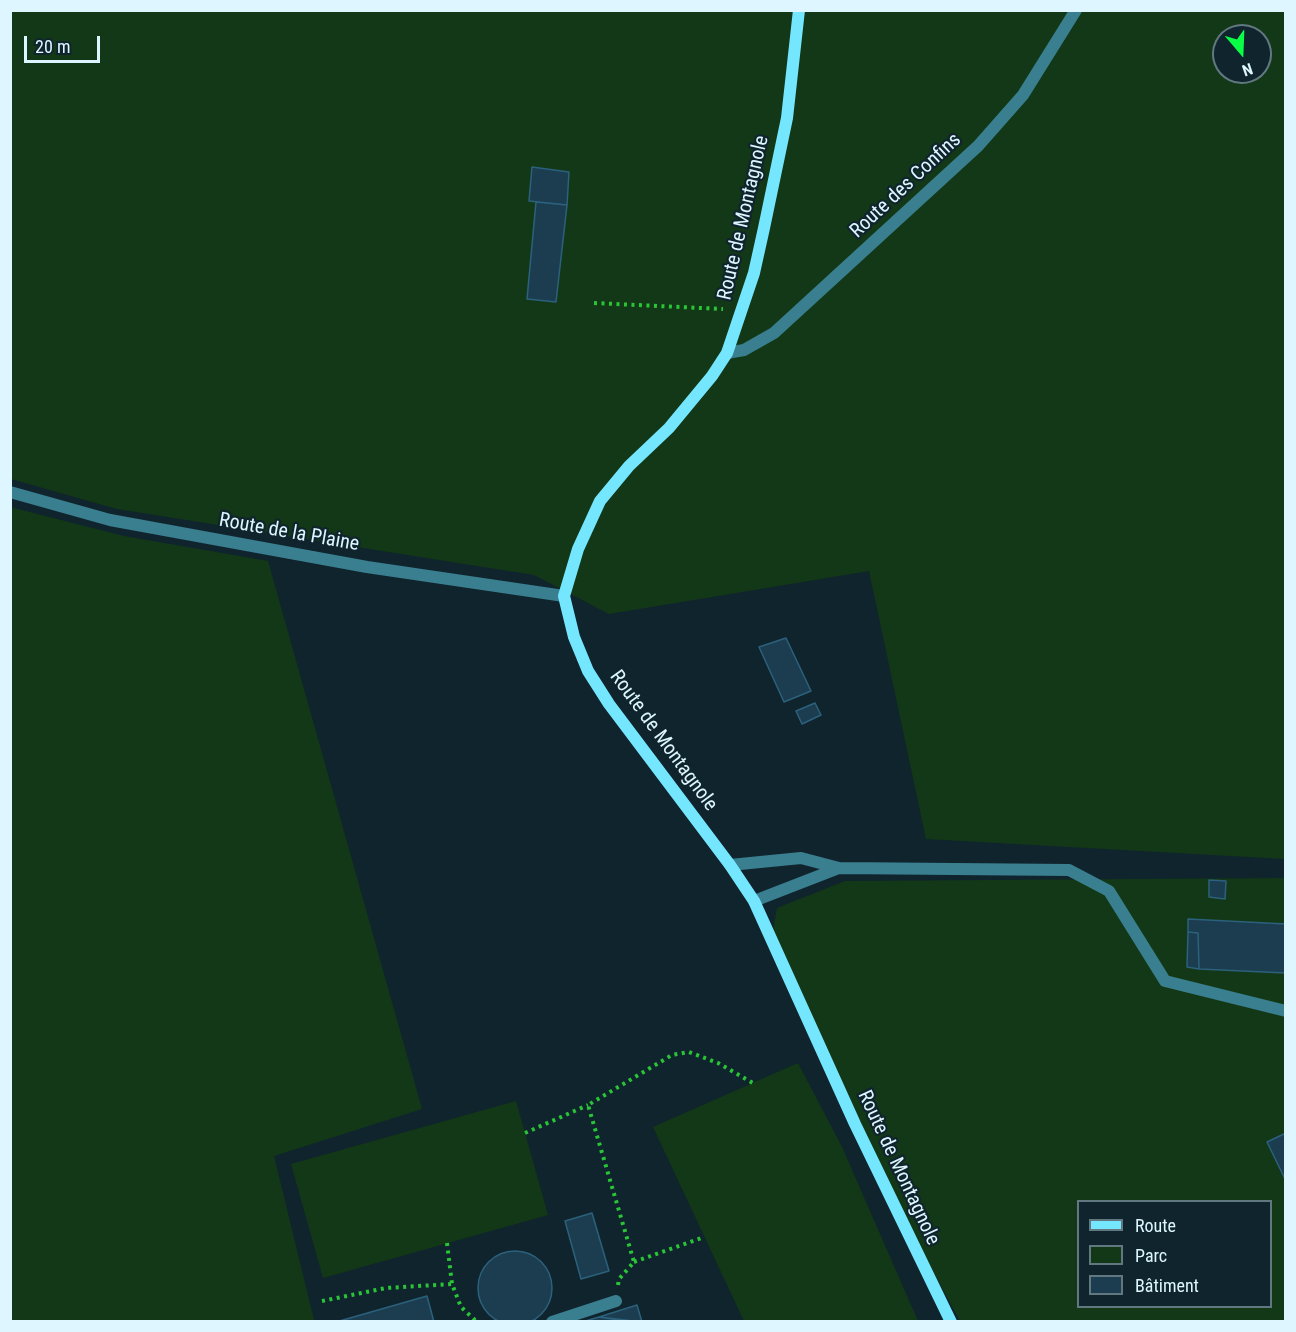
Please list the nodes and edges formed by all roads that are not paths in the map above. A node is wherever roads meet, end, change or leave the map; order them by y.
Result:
1 (799, 10) edge
2 (1076, 10) edge
3 (728, 353) junction
4 (10, 492) edge
5 (564, 596) junction
6 (730, 865) junction
7 (839, 868) junction
8 (754, 901) junction
9 (1286, 1011) edge
10 (616, 1301) road end
11 (552, 1322) edge
12 (951, 1322) edge

1 - 3 street, Route de Montagnole
2 - 3 street, Route des Confins
3 - 5 street, Route de Montagnole
4 - 5 street, Route de la Plaine
5 - 6 street, Route de Montagnole
6 - 7 street
6 - 8 street, Route de Montagnole
7 - 8 street
7 - 9 street
8 - 12 street, Route de Montagnole
10 - 11 street

